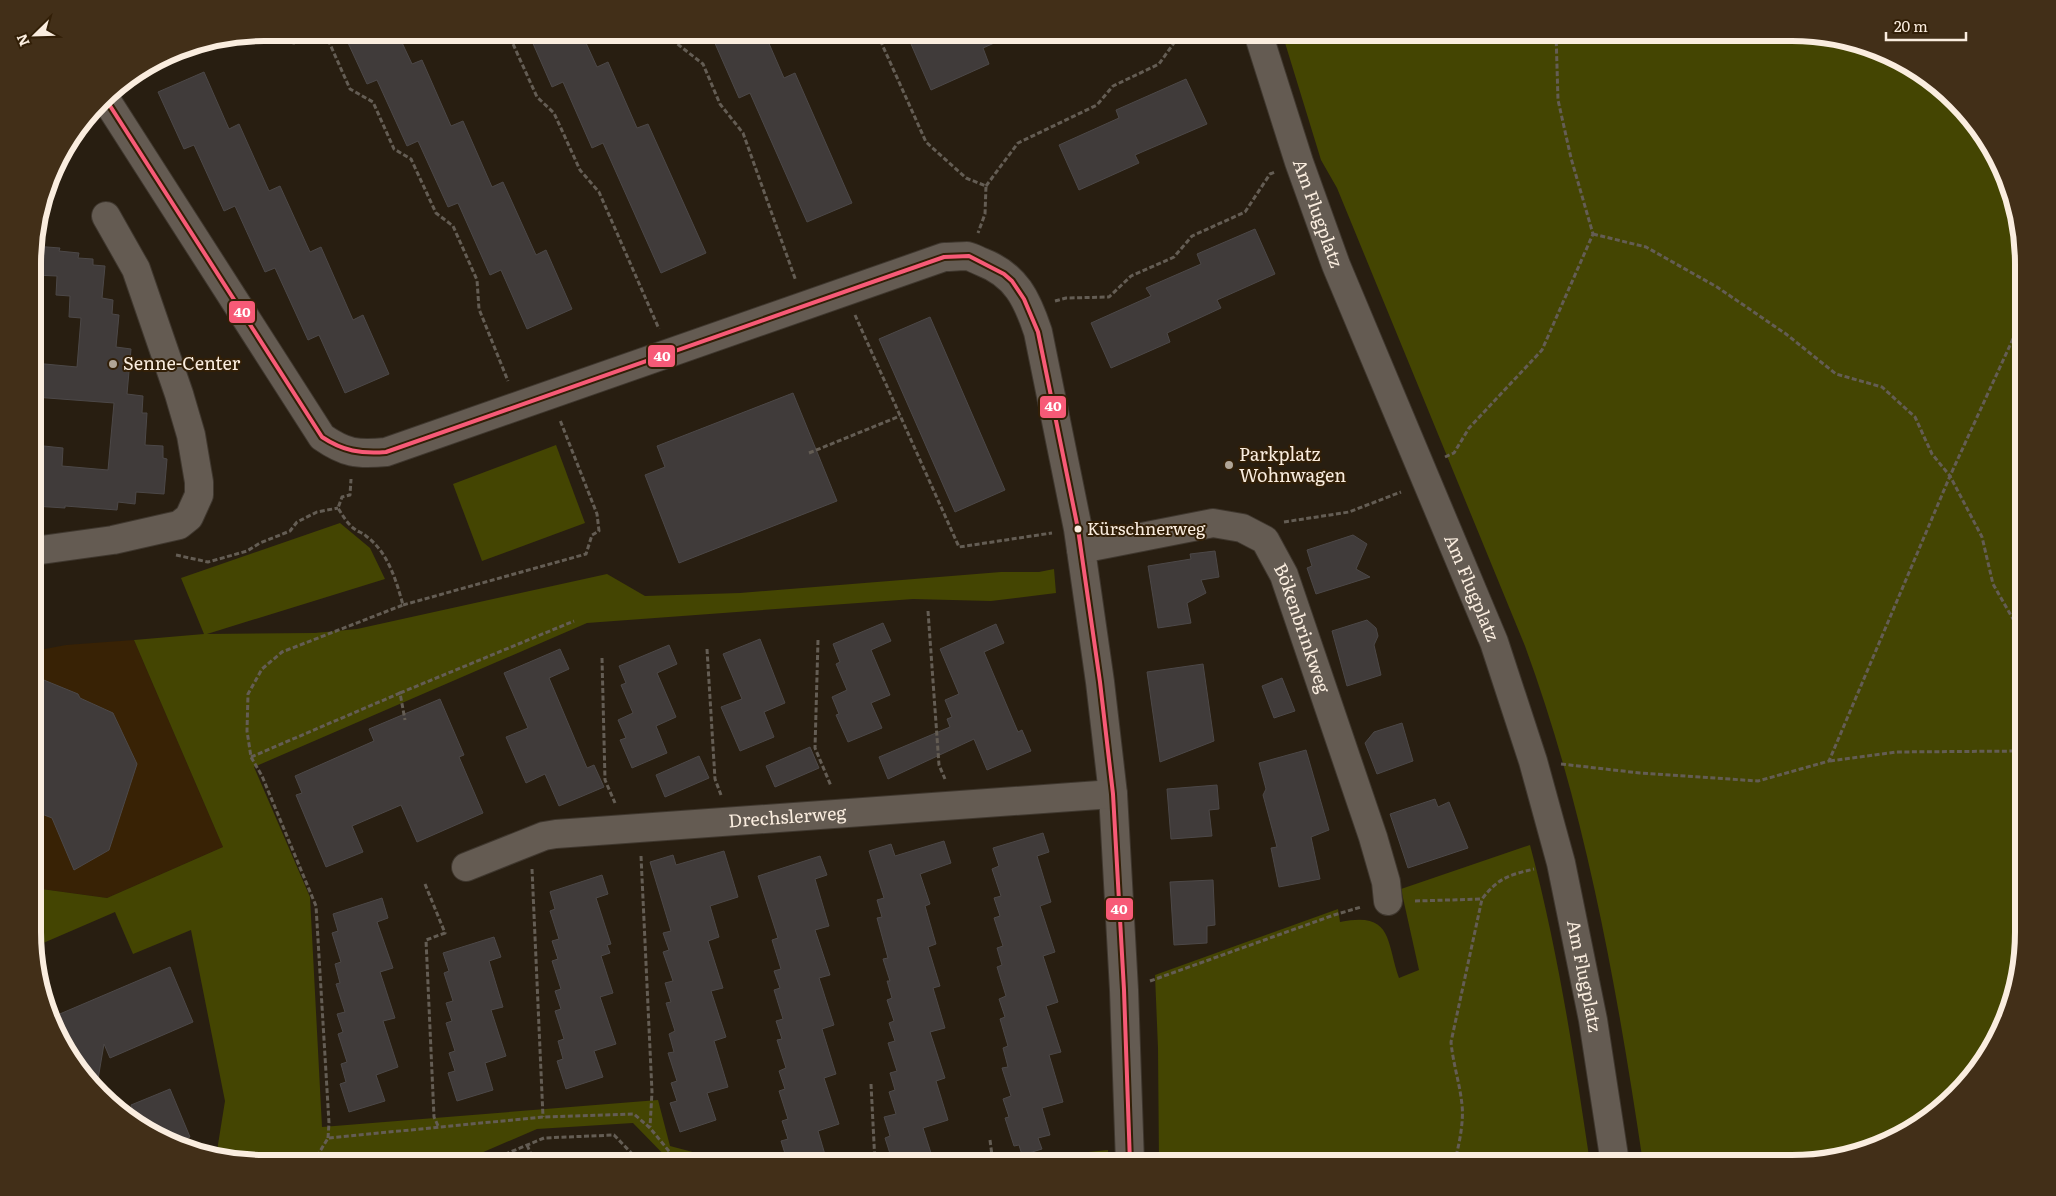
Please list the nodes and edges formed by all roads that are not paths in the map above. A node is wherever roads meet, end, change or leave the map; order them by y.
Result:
1 (1261, 41) edge
2 (109, 104) edge
3 (106, 216) dead end
4 (1080, 539) junction
5 (41, 550) edge
6 (1113, 794) junction
7 (466, 867) dead end
8 (1388, 901) road end
9 (1130, 1155) edge
10 (1614, 1155) edge

1 - 10 street, Am Flugplatz
2 - 4 street
3 - 5 street
4 - 6 street
4 - 8 street, Bökenbrinkweg
6 - 7 street, Drechslerweg
6 - 9 street

